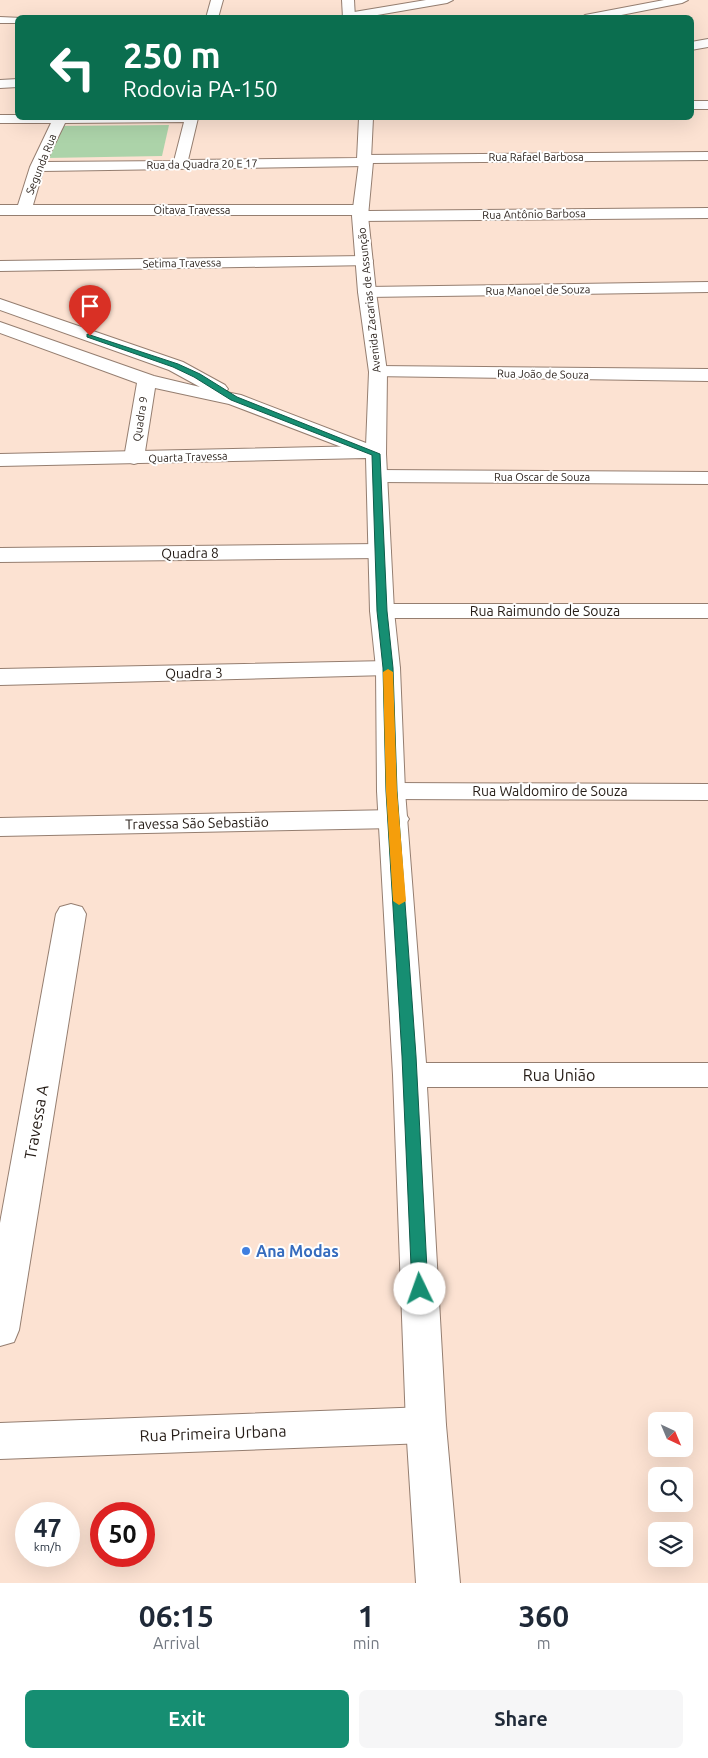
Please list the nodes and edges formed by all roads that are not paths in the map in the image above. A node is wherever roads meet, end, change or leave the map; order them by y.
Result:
1 (216, 0) edge
2 (348, 0) edge
3 (447, 0) edge
4 (682, 0) edge
5 (213, 15) edge
6 (348, 15) edge
7 (360, 15) edge
8 (601, 15) edge
9 (0, 20) edge
10 (15, 20) edge
11 (708, 42) edge
12 (694, 45) edge
13 (0, 84) edge
14 (15, 84) edge
15 (694, 105) edge
16 (708, 105) edge
17 (0, 119) edge
18 (15, 119) edge
19 (59, 120) edge
20 (191, 120) edge
21 (366, 120) edge
22 (708, 156) edge
23 (365, 160) junction
24 (180, 164) junction
25 (38, 167) junction
26 (0, 210) edge
27 (24, 210) junction
28 (360, 213) junction
29 (708, 213) edge
30 (365, 261) junction
31 (0, 266) edge
32 (708, 287) edge
33 (367, 292) junction
34 (0, 304) edge
35 (0, 327) edge
36 (378, 372) junction
37 (708, 374) edge
38 (147, 380) junction
39 (234, 399) junction
40 (374, 453) junction
41 (134, 458) junction
42 (0, 460) edge
43 (377, 476) junction
44 (708, 478) edge
45 (380, 551) junction
46 (0, 555) edge
47 (708, 610) edge
48 (382, 611) junction
49 (388, 668) junction
50 (0, 677) edge
51 (708, 792) edge
52 (393, 805) junction
53 (0, 827) edge
54 (71, 914) dead end
55 (410, 1075) junction
56 (708, 1075) edge
57 (0, 1330) edge
58 (426, 1425) junction
59 (0, 1442) edge
60 (438, 1583) edge

1 - 5 street
2 - 6 street
3 - 7 street
4 - 8 street
9 - 10 street
11 - 12 street
13 - 14 street
15 - 16 street
17 - 18 street
19 - 25 street, Segunda Rua
20 - 24 street
21 - 23 street, Avenida Zacarias de Assunção
22 - 23 street, Rua Rafael Barbosa
23 - 24 street, Rua da Quadra 20 E 17
23 - 28 street, Avenida Zacarias de Assunção
24 - 25 street, Rua da Quadra 20 E 17
25 - 27 street, Segunda Rua
26 - 27 street, Oitava Travessa
27 - 28 street, Oitava Travessa
28 - 29 street, Rua Antônio Barbosa
28 - 30 street, Avenida Zacarias de Assunção
30 - 31 street, Setima Travessa
30 - 33 street, Avenida Zacarias de Assunção
32 - 33 street, Rua Manoel de Souza
33 - 36 street, Avenida Zacarias de Assunção
34 - 39 street
35 - 38 street
36 - 37 street, Rua João de Souza
36 - 40 street, Avenida Zacarias de Assunção
38 - 39 street
38 - 41 street, Quadra 9
39 - 40 street
40 - 41 street, Quarta Travessa
40 - 43 street, Avenida Zacarias de Assunção
41 - 42 street, Quarta Travessa
43 - 44 street, Rua Oscar de Souza
43 - 45 street, Avenida Zacarias de Assunção
45 - 46 street, Quadra 8
45 - 48 street, Avenida Zacarias de Assunção
47 - 48 street, Rua Raimundo de Souza
48 - 49 street, Avenida Zacarias de Assunção
49 - 50 street, Quadra 3
49 - 52 street, Avenida Zacarias de Assunção
51 - 52 street, Rua Waldomiro de Souza
52 - 53 street, Travessa São Sebastião
52 - 55 street, Avenida Zacarias de Assunção
54 - 57 street, Travessa A
55 - 56 street, Rua União
55 - 58 street, Avenida Zacarias de Assunção
58 - 59 street, Rua Primeira Urbana
58 - 60 street, Avenida Zacarias de Assunção

